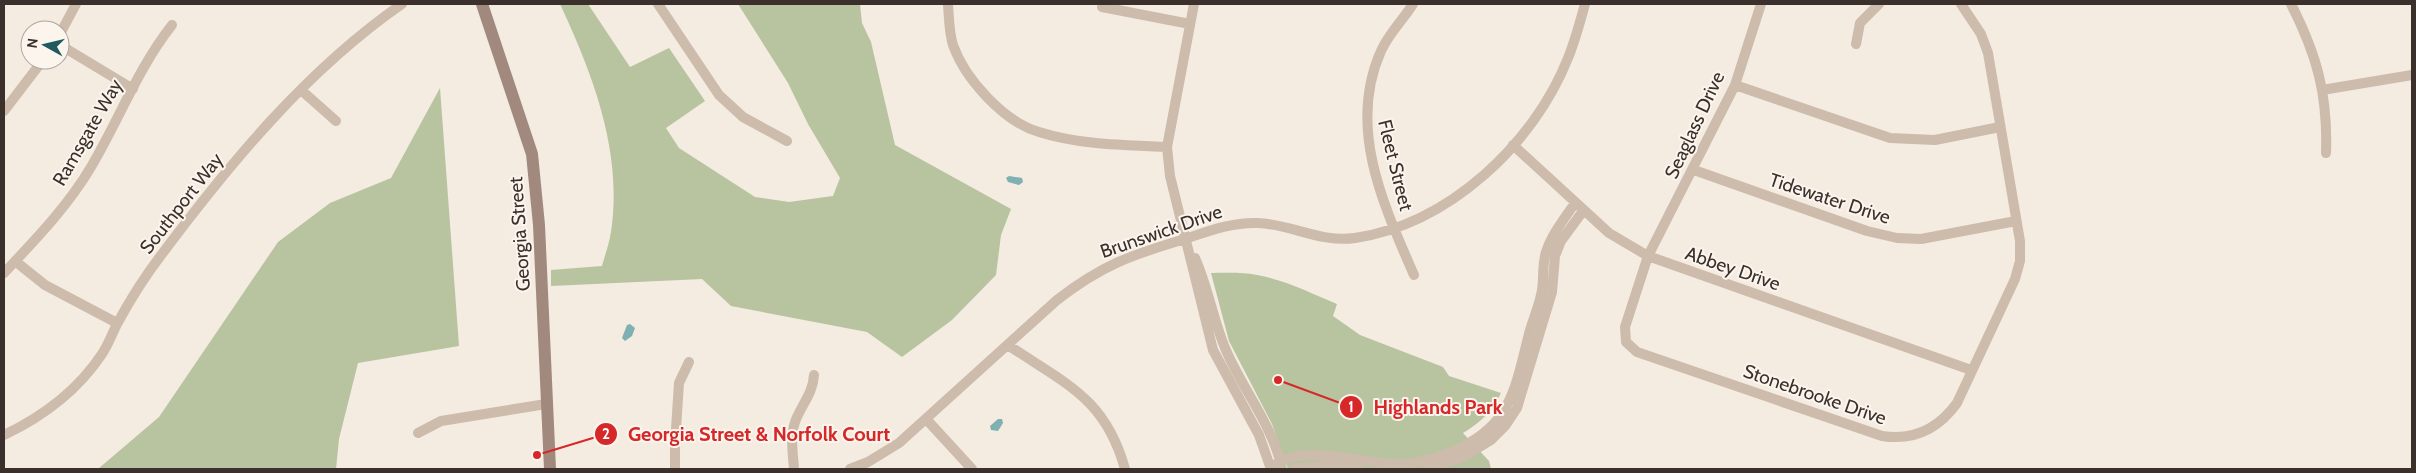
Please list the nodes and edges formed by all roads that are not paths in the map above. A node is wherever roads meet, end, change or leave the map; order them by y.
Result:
1 (76, 4) edge
2 (402, 4) edge
3 (482, 4) edge
4 (658, 4) edge
5 (948, 4) edge
6 (1194, 4) edge
7 (1413, 4) edge
8 (1585, 4) edge
9 (1761, 4) edge
10 (1879, 4) edge
11 (1961, 4) edge
12 (2291, 4) edge
13 (1102, 7) dead end
14 (67, 20) edge
15 (1190, 24) junction
16 (172, 25) dead end
17 (1856, 44) dead end
18 (70, 51) edge
19 (35, 70) edge
20 (2412, 75) edge
21 (1735, 85) junction
22 (133, 88) junction
23 (301, 90) junction
24 (2322, 90) junction
25 (4, 111) edge
26 (336, 121) dead end
27 (2000, 128) junction
28 (787, 141) dead end
29 (1513, 145) junction
30 (1167, 147) junction
31 (2326, 153) dead end
32 (1694, 170) junction
33 (1575, 203) junction
34 (1583, 211) junction
35 (2016, 221) junction
36 (1393, 228) junction
37 (1186, 238) junction
38 (1648, 256) junction
39 (15, 261) junction
40 (4, 273) edge
41 (1414, 275) dead end
42 (118, 323) junction
43 (1008, 345) junction
44 (689, 362) dead end
45 (1971, 370) junction
46 (814, 375) dead end
47 (546, 404) junction
48 (927, 420) junction
49 (418, 433) dead end
50 (4, 435) edge
51 (1276, 467) edge
52 (550, 469) edge
53 (675, 469) edge
54 (794, 469) edge
55 (850, 469) edge
56 (972, 469) edge
57 (1125, 469) edge
58 (1294, 469) edge
59 (1359, 469) edge
60 (1426, 469) edge

1 - 14 street
2 - 23 street, Southport Way
3 - 47 street, Georgia Street
4 - 28 street
5 - 30 street
6 - 15 street
7 - 36 street, Fleet Street
8 - 29 street, Brunswick Drive
9 - 21 street, Seaglass Drive
10 - 17 street
11 - 27 street, Stonebrooke Drive
12 - 24 street
13 - 15 street
15 - 30 street
16 - 22 street, Ramsgate Way
18 - 22 street
19 - 25 street
20 - 24 street
21 - 27 street
21 - 32 street, Seaglass Drive
22 - 39 street, Ramsgate Way
23 - 26 street
23 - 42 street, Southport Way
24 - 31 street
27 - 35 street, Stonebrooke Drive
29 - 33 street, Abbey Drive
29 - 36 street, Brunswick Drive
30 - 37 street
32 - 35 street, Tidewater Drive
32 - 38 street, Seaglass Drive
33 - 34 street, Abbey Drive
33 - 51 street
34 - 38 street, Abbey Drive
34 - 60 street
35 - 45 street, Stonebrooke Drive
36 - 37 street, Brunswick Drive
36 - 41 street, Fleet Street
37 - 43 street, Brunswick Drive
37 - 51 street
38 - 45 street, Abbey Drive
38 - 45 street, Stonebrooke Drive
39 - 40 street, Ramsgate Way
39 - 42 street
42 - 50 street, Southport Way
43 - 48 street, Brunswick Drive
43 - 57 street
44 - 53 street
46 - 54 street
47 - 49 street
47 - 52 street, Georgia Street
48 - 55 street, Brunswick Drive
48 - 56 street
58 - 59 street

